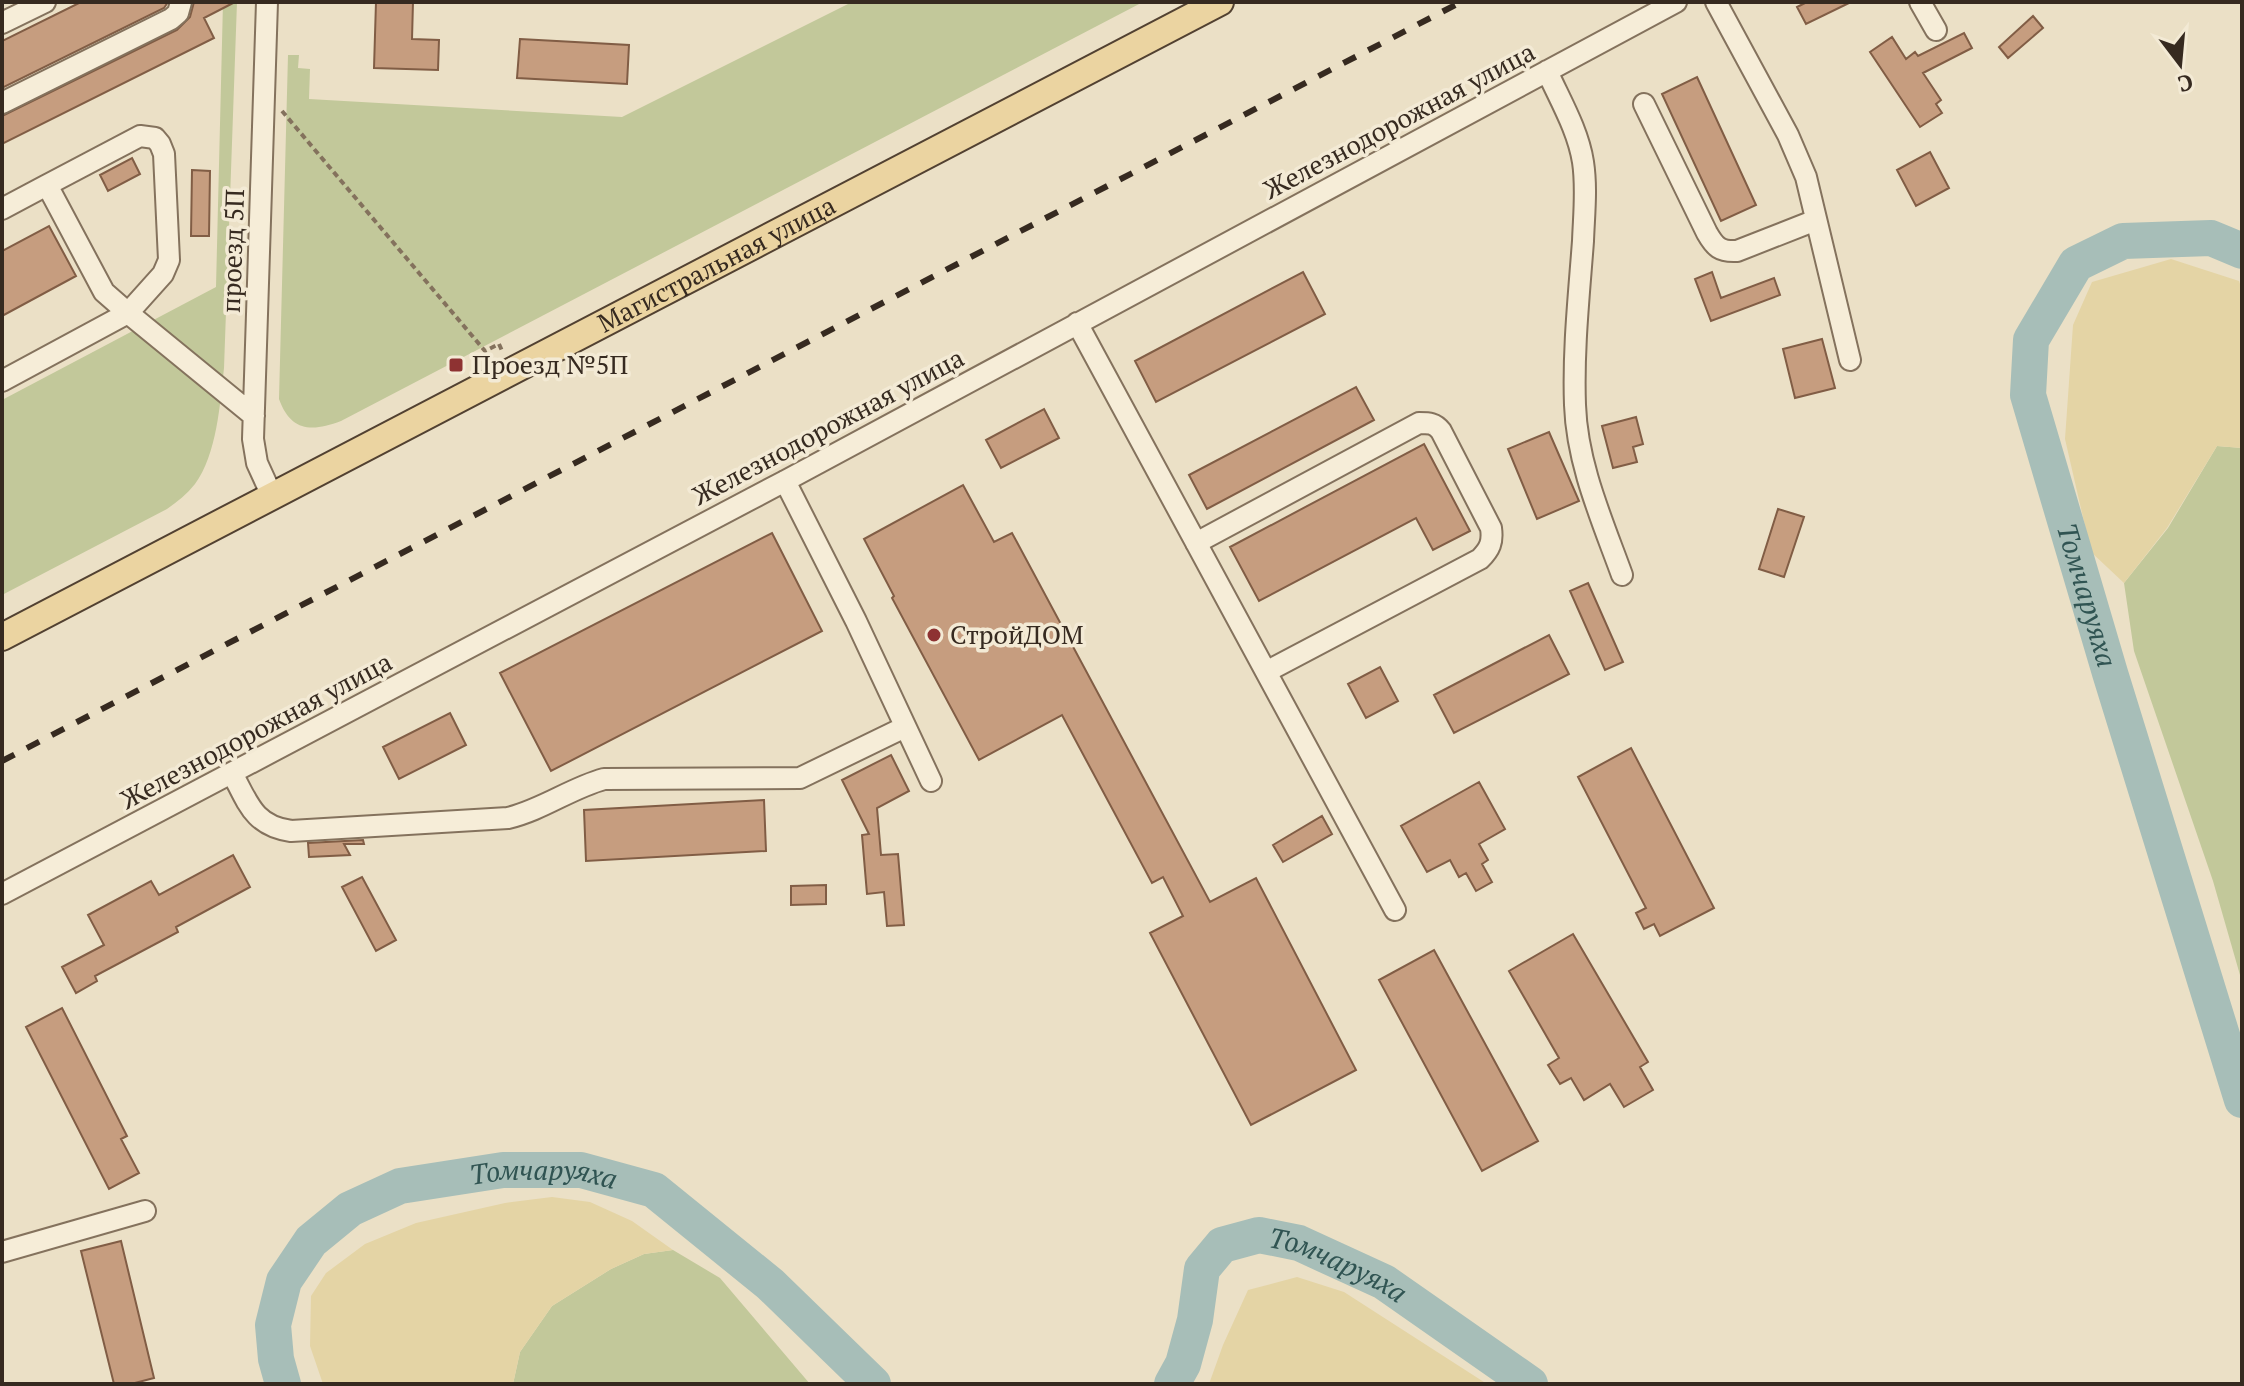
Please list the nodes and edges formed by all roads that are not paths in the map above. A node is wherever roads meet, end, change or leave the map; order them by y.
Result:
1 (45, 2) edge
2 (181, 2) edge
3 (267, 2) edge
4 (1220, 2) edge
5 (1676, 2) edge
6 (1716, 2) edge
7 (1920, 2) edge
8 (2, 23) edge
9 (1936, 30) dead end
10 (1547, 71) junction
11 (2, 103) edge
12 (1644, 104) dead end
13 (47, 185) junction
14 (2, 209) edge
15 (1816, 220) junction
16 (128, 313) junction
17 (1077, 323) junction
18 (1850, 360) dead end
19 (2, 381) edge
20 (254, 416) junction
21 (785, 481) junction
22 (273, 498) junction
23 (1196, 543) junction
24 (1622, 575) dead end
25 (2, 637) edge
26 (1266, 672) junction
27 (905, 727) junction
28 (232, 773) junction
29 (931, 781) dead end
30 (2, 894) edge
31 (1395, 910) dead end
32 (145, 1211) dead end
33 (2, 1252) edge

1 - 8 street
2 - 11 street
3 - 20 street, проезд 5П
4 - 22 main road, Магистральная улица
5 - 10 street, Железнодорожная улица
6 - 15 street
7 - 9 street
10 - 17 street, Железнодорожная улица
10 - 24 street
12 - 15 street
13 - 14 street
13 - 16 street
13 - 16 street
15 - 18 street
16 - 19 street
16 - 20 street
17 - 21 street, Железнодорожная улица
17 - 23 street
20 - 22 street, проезд 5П
21 - 27 street
21 - 28 street, Железнодорожная улица
22 - 25 main road, Магистральная улица
23 - 26 street
23 - 26 street
26 - 31 street
27 - 28 street
27 - 29 street
28 - 30 street, Железнодорожная улица
32 - 33 street

